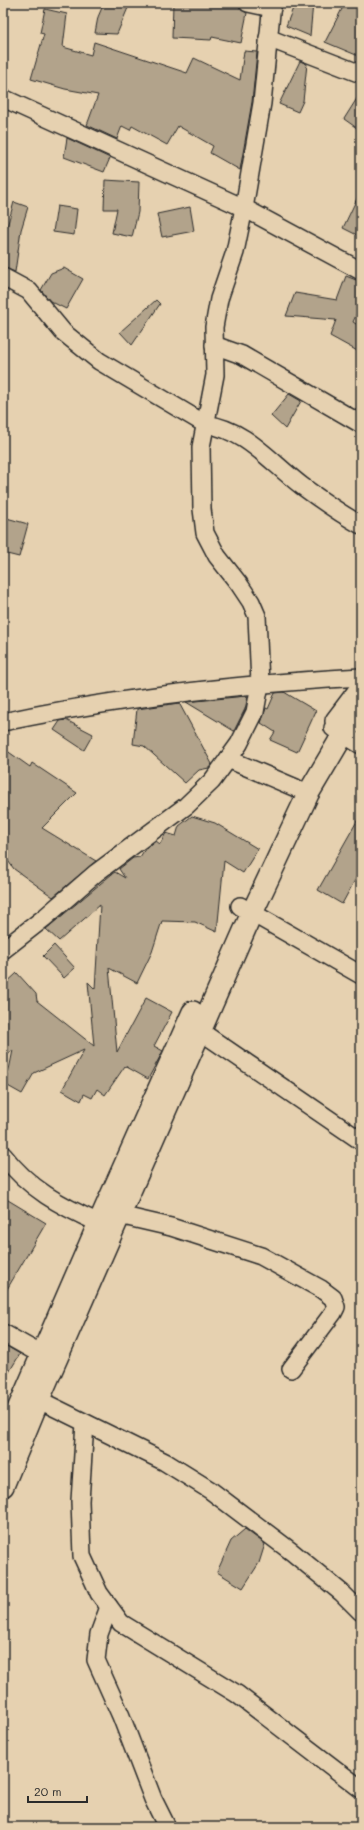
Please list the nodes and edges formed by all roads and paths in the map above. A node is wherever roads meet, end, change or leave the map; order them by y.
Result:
1 (248, 3) edge
2 (272, 6) edge
3 (268, 38) junction
4 (361, 74) edge
5 (3, 98) edge
6 (244, 208) junction
7 (361, 271) edge
8 (3, 277) edge
9 (214, 345) junction
10 (205, 424) junction
11 (361, 424) edge
12 (361, 525) edge
13 (361, 677) edge
14 (260, 684) junction
15 (361, 688) edge
16 (361, 711) edge
17 (3, 722) edge
18 (337, 730) junction
19 (361, 745) edge
20 (228, 759) junction
21 (296, 788) junction
22 (246, 910) junction
23 (3, 950) edge
24 (361, 975) edge
25 (194, 1028) junction
26 (361, 1141) edge
27 (3, 1155) edge
28 (108, 1216) junction
29 (3, 1333) edge
30 (42, 1355) junction
31 (291, 1369) dead end
32 (32, 1397) junction
33 (85, 1423) junction
34 (3, 1444) edge
35 (3, 1486) edge
36 (109, 1607) junction
37 (361, 1612) edge
38 (361, 1789) edge
39 (167, 1827) edge

1 - 2 street
2 - 3 street
3 - 4 street
3 - 6 street
5 - 6 street
6 - 7 street
6 - 9 street
8 - 10 street
9 - 10 street
9 - 11 street
10 - 12 street
10 - 14 street
13 - 14 street
14 - 17 street
14 - 20 street
15 - 18 street
16 - 18 street
18 - 19 street
18 - 21 street
18 - 22 street
20 - 21 street
20 - 23 street
21 - 22 street
22 - 24 street
22 - 25 street
25 - 26 street
25 - 28 street
27 - 28 street
28 - 30 street
28 - 31 street
28 - 32 street
29 - 30 street
30 - 32 street
32 - 33 street
32 - 34 street
32 - 35 street
33 - 36 street
33 - 37 street
36 - 38 street
36 - 39 street

